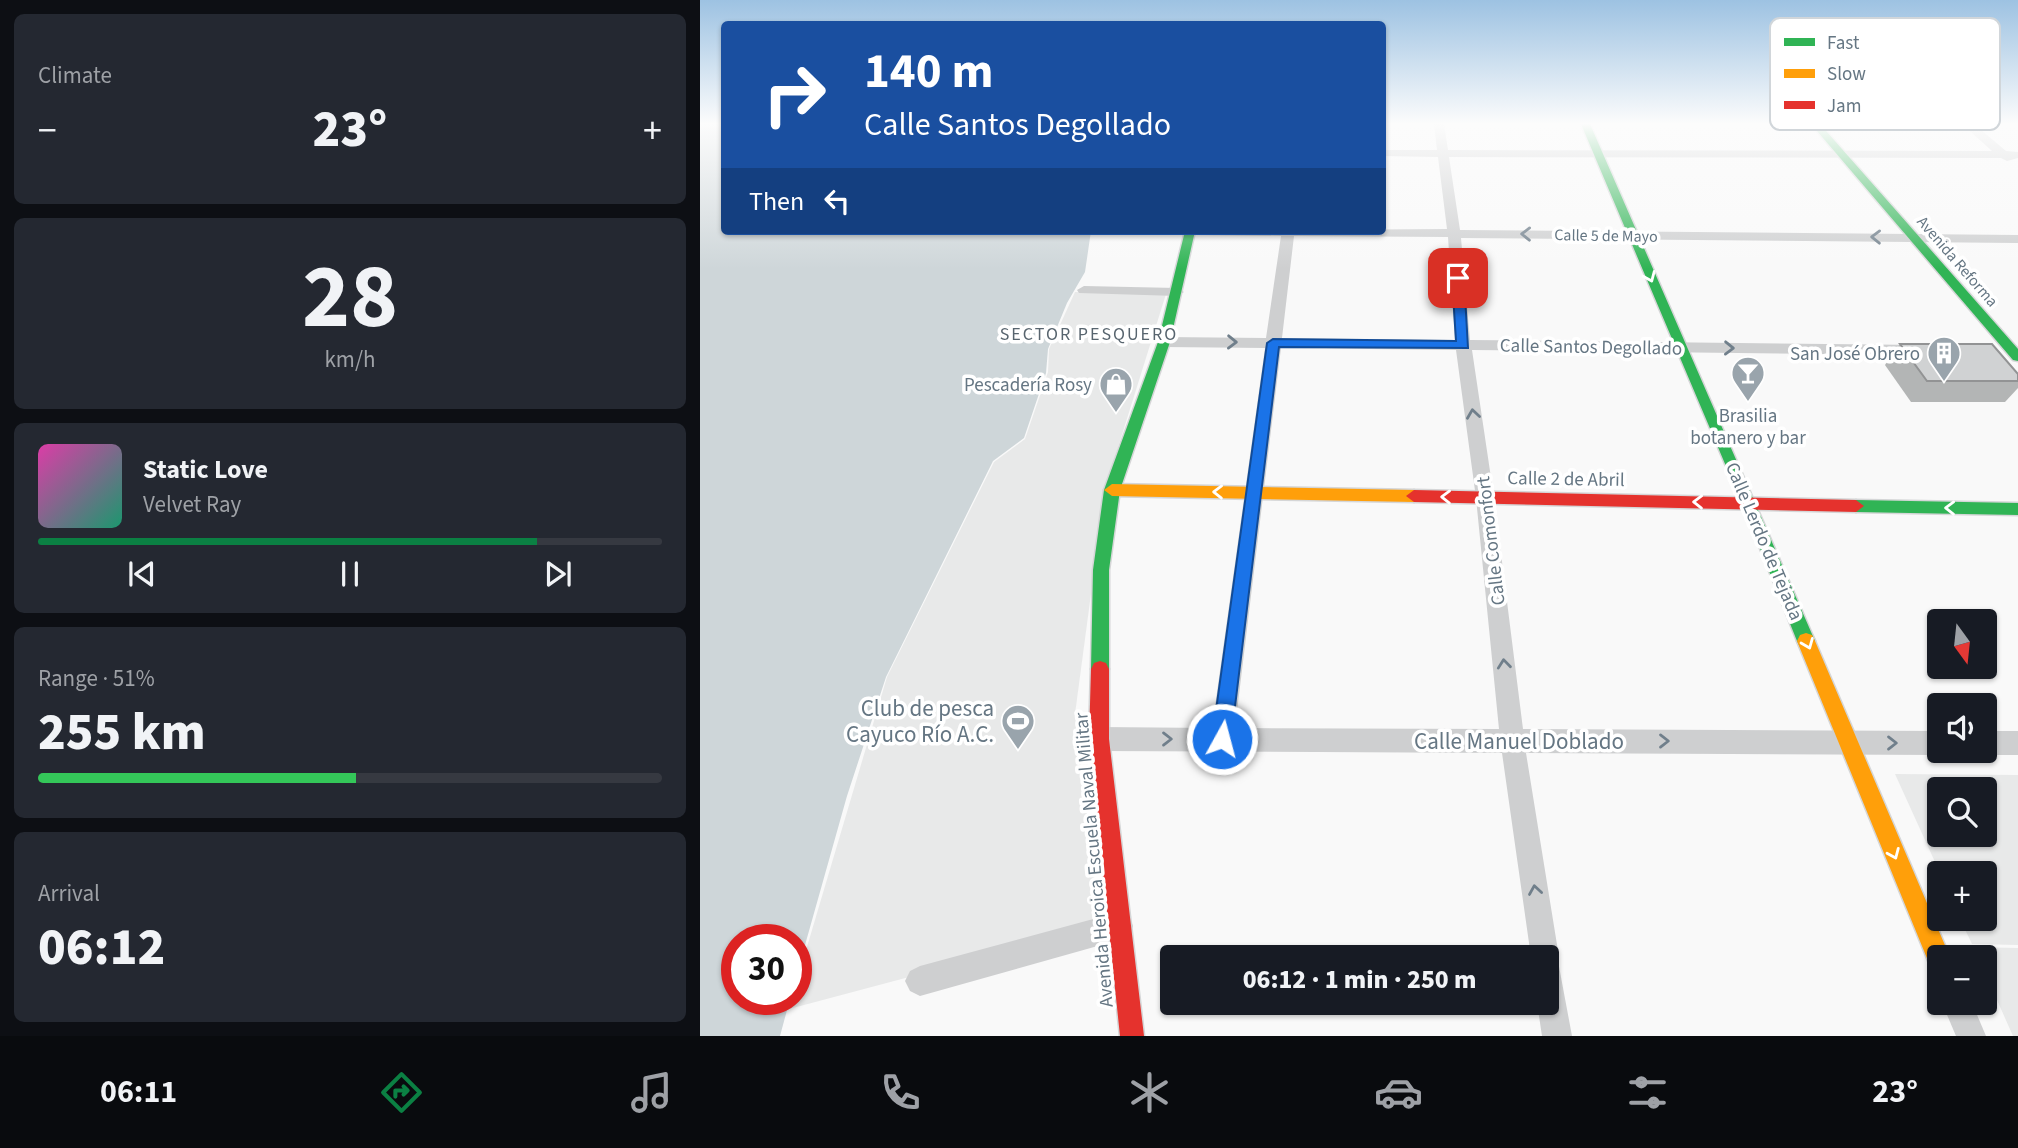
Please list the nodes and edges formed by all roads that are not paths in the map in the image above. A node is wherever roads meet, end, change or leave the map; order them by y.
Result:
1 (1446, 172) edge
2 (1605, 172) edge
3 (1858, 172) edge
4 (1386, 232) edge
5 (1454, 233) junction
6 (1191, 235) edge
7 (1287, 235) edge
8 (1632, 235) junction
9 (1914, 238) junction
10 (2018, 239) edge
11 (1084, 290) dead end
12 (1177, 292) junction
13 (1164, 342) junction
14 (1273, 343) junction
15 (1463, 345) junction
16 (1680, 347) junction
17 (1944, 351) edge
18 (1985, 351) edge
19 (2016, 353) edge
20 (1112, 490) junction
21 (1254, 492) junction
22 (1485, 498) junction
23 (1751, 503) junction
24 (2018, 509) edge
25 (1099, 738) junction
26 (1222, 739) junction
27 (1512, 740) junction
28 (1847, 743) junction
29 (1927, 743) edge
30 (1997, 743) edge
31 (2018, 743) edge
32 (1119, 926) junction
33 (1543, 945) edge
34 (1933, 945) edge
35 (920, 981) dead end
36 (1554, 1015) edge
37 (1962, 1015) edge
38 (1132, 1036) edge
39 (1557, 1036) edge
40 (1971, 1036) edge

1 - 5 street, Calle Comonfort
2 - 8 street, Calle Lerdo de Tejada
3 - 9 street, Avenida Reforma
4 - 5 street, Calle 5 de Mayo
8 -> 5 street, Calle 5 de Mayo
5 - 15 street, Calle Comonfort
6 - 12 street, Avenida Heroica Escuela Naval Militar
7 - 14 street
9 -> 8 street, Calle 5 de Mayo
8 -> 16 street, Calle Lerdo de Tejada
9 - 10 street, Calle 5 de Mayo
9 - 19 street, Avenida Reforma
11 - 12 street
12 - 13 street, Avenida Heroica Escuela Naval Militar
13 -> 14 street, Calle Santos Degollado
13 - 20 street, Avenida Heroica Escuela Naval Militar
14 - 15 street, Calle Santos Degollado
14 - 21 street
15 - 16 street, Calle Santos Degollado
22 -> 15 street, Calle Comonfort
16 -> 17 street, Calle Santos Degollado
16 - 23 street, Calle Lerdo de Tejada
18 - 19 street
21 -> 20 street, Calle 2 de Abril
20 - 25 street, Avenida Heroica Escuela Naval Militar
22 -> 21 street, Calle 2 de Abril
21 - 26 street
23 -> 22 street, Calle 2 de Abril
27 -> 22 street, Calle Comonfort
24 -> 23 street, Calle 2 de Abril
23 -> 28 street, Calle Lerdo de Tejada
25 -> 26 street, Calle Manuel Doblado
25 - 32 street, Avenida Heroica Escuela Naval Militar
26 - 27 street, Calle Manuel Doblado
27 -> 28 street, Calle Manuel Doblado
33 -> 27 street, Calle Comonfort
28 -> 29 street, Calle Manuel Doblado
28 -> 34 street, Calle Lerdo de Tejada
30 - 31 street
32 - 35 street
32 - 38 street, Avenida Heroica Escuela Naval Militar
36 - 39 street
37 - 40 street

